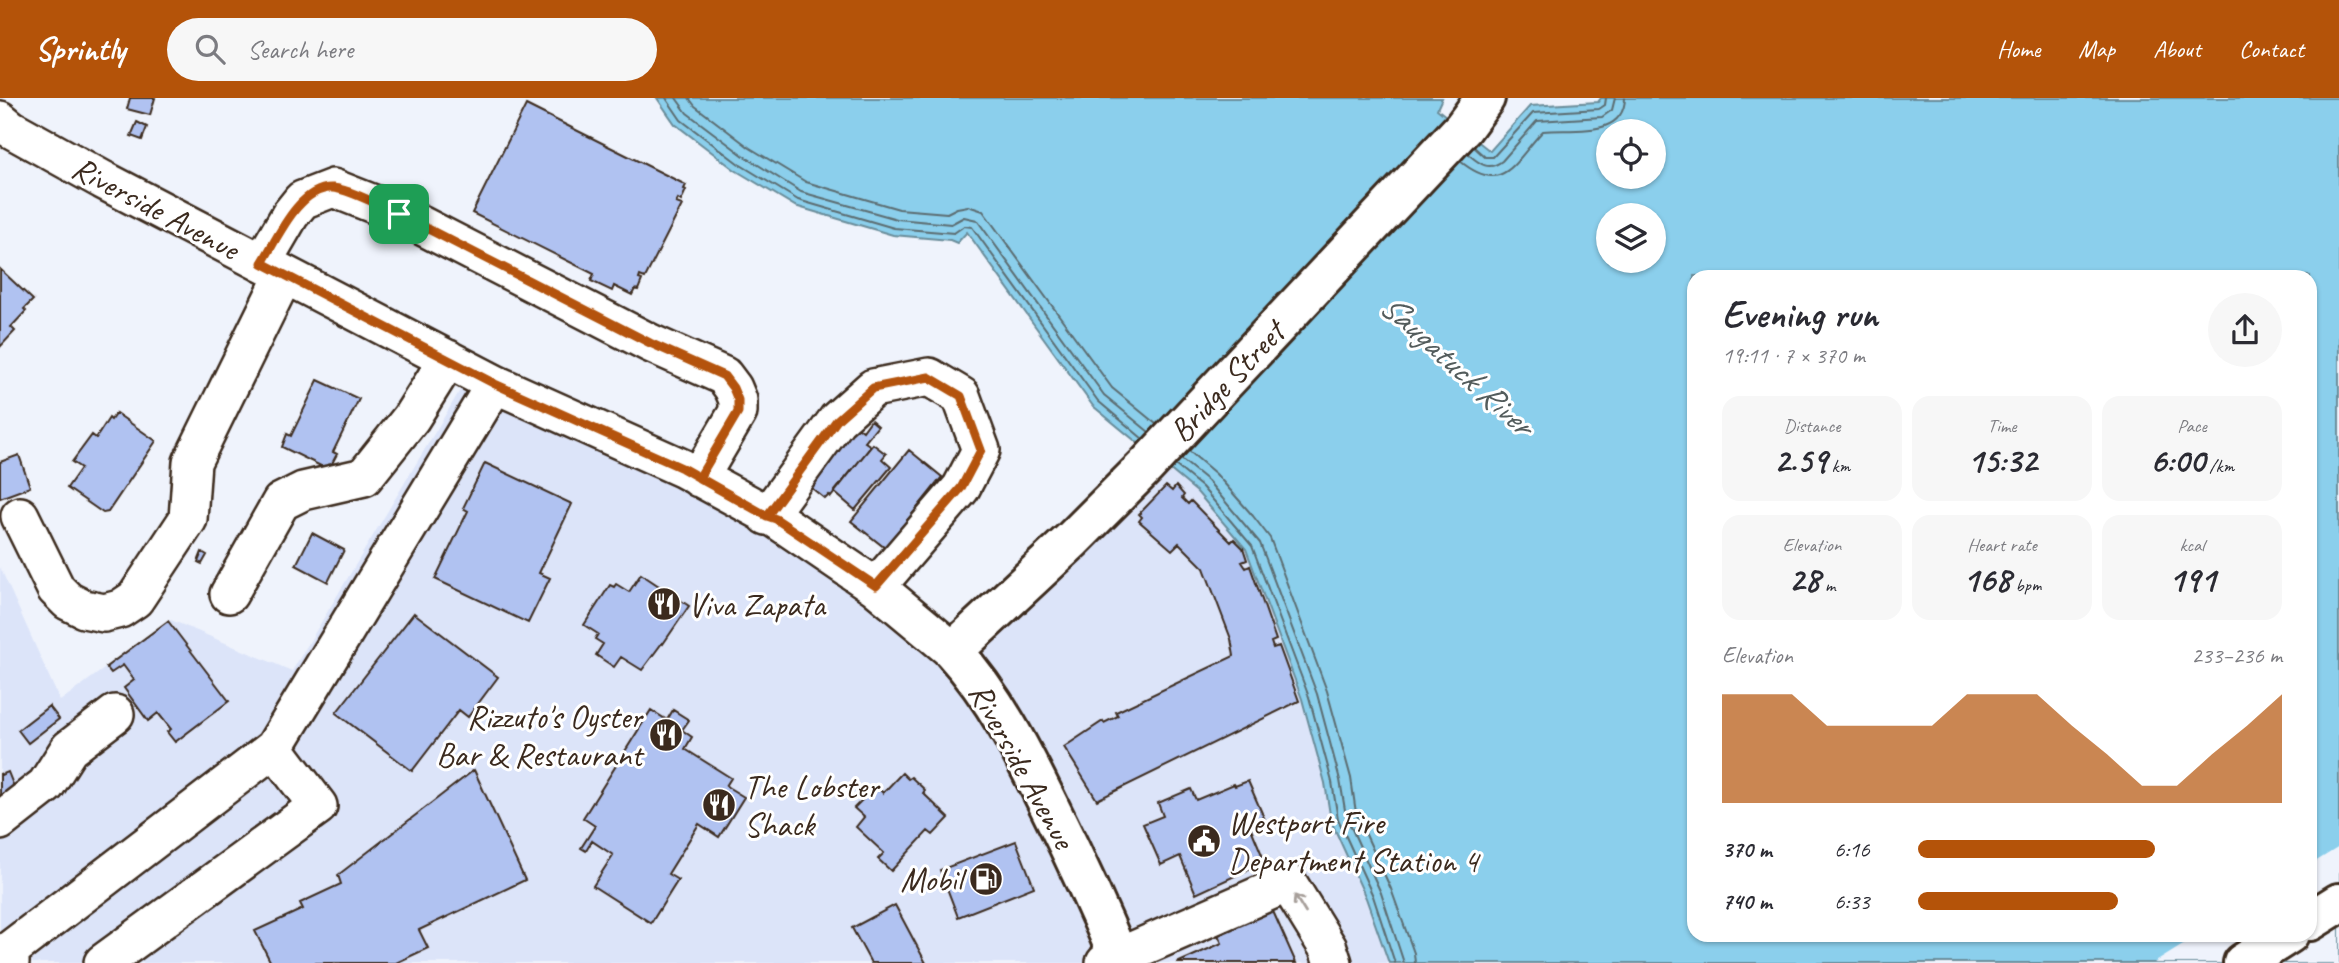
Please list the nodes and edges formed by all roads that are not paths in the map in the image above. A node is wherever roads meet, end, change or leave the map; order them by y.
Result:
1 (1474, 113) edge
2 (0, 120) edge
3 (273, 269) junction
4 (448, 359) junction
5 (495, 384) junction
6 (699, 478) junction
7 (20, 516) dead end
8 (767, 516) junction
9 (876, 586) junction
10 (229, 594) dead end
11 (953, 651) junction
12 (115, 714) dead end
13 (274, 748) junction
14 (0, 821) edge
15 (2339, 903) edge
16 (2317, 917) edge
17 (2276, 942) edge
18 (1115, 961) edge
19 (10, 963) edge
20 (103, 963) edge
21 (1333, 963) edge
22 (2243, 963) edge

1 - 11 main road, Bridge Street
2 - 3 street, Riverside Avenue
3 - 4 street, Riverside Avenue
3 - 6 street
3 - 7 street
4 - 5 street, Riverside Avenue
4 - 10 street
5 - 6 street, Riverside Avenue
5 - 13 street
6 - 8 street, Riverside Avenue
8 - 9 street, Riverside Avenue
8 - 9 street
9 - 11 street, Riverside Avenue
11 - 18 main road, Riverside Avenue
12 - 14 street
13 - 19 street
13 - 20 street
15 - 16 main road
17 - 22 main road
21 -> 18 street

